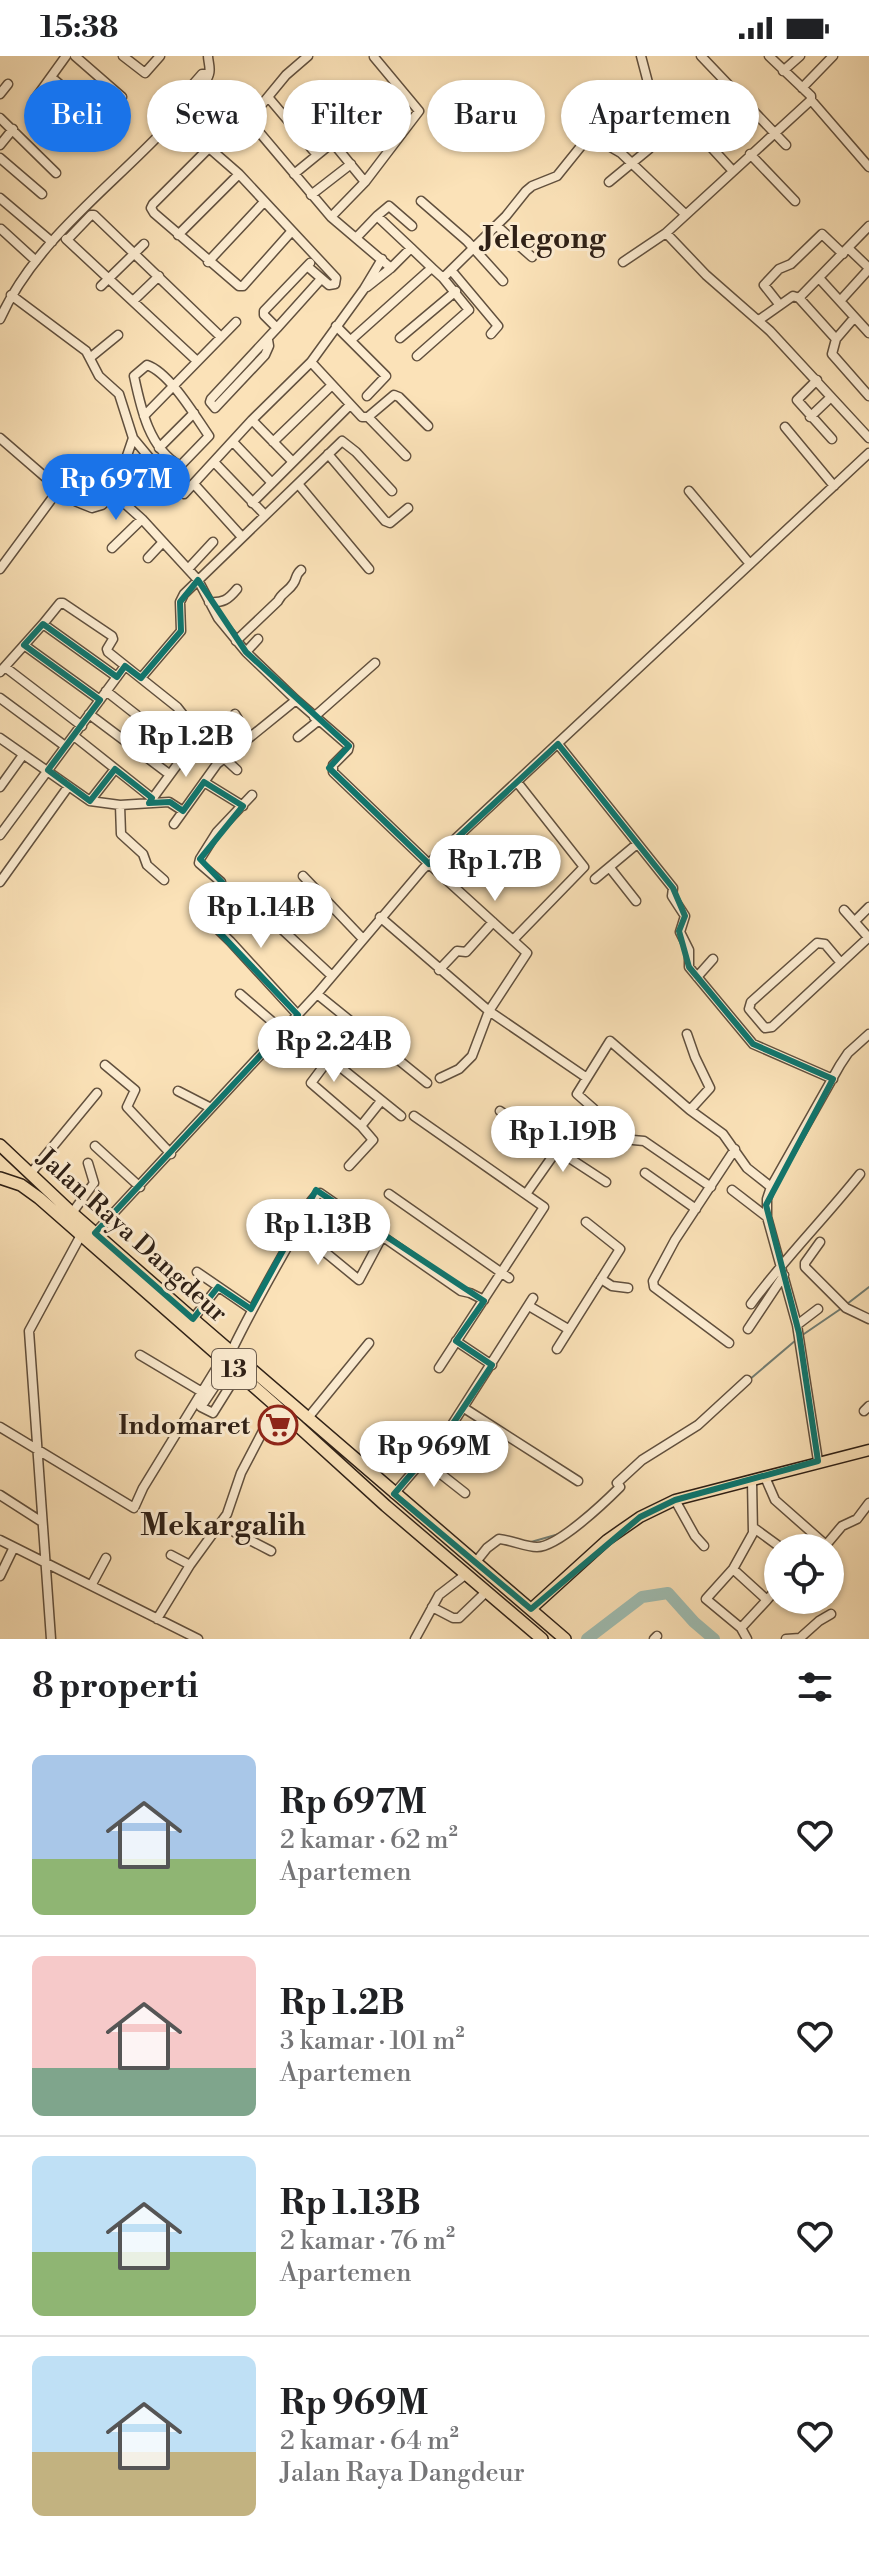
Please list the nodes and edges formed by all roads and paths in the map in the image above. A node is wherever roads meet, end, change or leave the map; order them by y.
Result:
1 (66, 56) edge
2 (75, 56) edge
3 (123, 56) edge
4 (160, 56) edge
5 (208, 56) edge
6 (308, 56) edge
7 (641, 56) edge
8 (701, 56) edge
9 (769, 56) edge
10 (800, 56) edge
11 (833, 56) edge
12 (374, 57) edge
13 (783, 71) junction
14 (51, 77) junction
15 (49, 80) edge
16 (55, 80) edge
17 (103, 80) edge
18 (205, 80) edge
19 (647, 80) edge
20 (8, 84) dead end
21 (802, 88) junction
22 (0, 94) edge
23 (268, 97) joint
24 (811, 100) junction
25 (0, 118) edge
26 (13, 129) junction
27 (776, 134) junction
28 (267, 142) edge
29 (0, 145) edge
30 (786, 145) dead end
31 (147, 150) edge
32 (205, 152) edge
33 (214, 152) edge
34 (321, 152) edge
35 (340, 152) edge
36 (646, 152) edge
37 (716, 152) edge
38 (750, 154) junction
39 (317, 155) junction
40 (0, 158) edge
41 (633, 163) junction
42 (351, 164) junction
43 (868, 164) edge
44 (732, 170) junction
45 (56, 173) dead end
46 (239, 174) junction
47 (294, 174) junction
48 (365, 182) junction
49 (609, 182) dead end
50 (42, 194) dead end
51 (311, 195) junction
52 (0, 198) edge
53 (421, 201) dead end
54 (795, 201) dead end
55 (264, 202) junction
56 (685, 214) junction
57 (377, 216) junction
58 (331, 217) junction
59 (412, 226) dead end
60 (497, 226) junction
61 (869, 226) edge
62 (1, 229) edge
63 (291, 232) junction
64 (666, 233) junction
65 (178, 235) junction
66 (64, 237) junction
67 (356, 238) junction
68 (52, 242) junction
69 (144, 244) dead end
70 (411, 248) junction
71 (474, 248) junction
72 (846, 252) junction
73 (134, 253) junction
74 (315, 256) junction
75 (532, 257) dead end
76 (382, 259) junction
77 (36, 261) junction
78 (208, 262) junction
79 (623, 262) dead end
80 (307, 266) junction
81 (391, 268) junction
82 (432, 268) junction
83 (869, 268) edge
84 (451, 270) junction
85 (159, 276) junction
86 (443, 278) junction
87 (819, 278) junction
88 (109, 279) junction
89 (321, 279) junction
90 (503, 281) dead end
91 (101, 286) dead end
92 (364, 289) junction
93 (11, 295) junction
94 (458, 295) junction
95 (799, 298) junction
96 (133, 301) junction
97 (840, 301) junction
98 (779, 304) junction
99 (854, 318) junction
100 (0, 319) edge
101 (759, 320) junction
102 (236, 322) dead end
103 (336, 326) junction
104 (277, 328) junction
105 (869, 333) edge
106 (491, 334) dead end
107 (118, 335) dead end
108 (221, 337) junction
109 (400, 338) dead end
110 (836, 339) junction
111 (351, 340) junction
112 (417, 356) dead end
113 (91, 357) junction
114 (197, 361) junction
115 (311, 362) junction
116 (239, 376) dead end
117 (817, 380) junction
118 (332, 385) junction
119 (173, 387) junction
120 (367, 396) dead end
121 (869, 396) edge
122 (831, 397) junction
123 (350, 405) junction
124 (194, 413) junction
125 (144, 416) junction
126 (368, 417) junction
127 (810, 417) junction
128 (252, 420) junction
129 (428, 426) dead end
130 (785, 427) dead end
131 (0, 438) edge
132 (133, 438) junction
133 (869, 438) edge
134 (832, 439) dead end
135 (273, 442) junction
136 (234, 443) junction
137 (159, 448) junction
138 (869, 453) edge
139 (328, 454) junction
140 (406, 456) dead end
141 (293, 462) junction
142 (215, 463) junction
143 (272, 483) junction
144 (194, 484) junction
145 (299, 485) junction
146 (834, 486) junction
147 (59, 489) junction
148 (392, 491) dead end
149 (689, 491) dead end
150 (114, 494) junction
151 (252, 503) junction
152 (408, 508) dead end
153 (264, 514) junction
154 (142, 519) junction
155 (242, 537) junction
156 (163, 542) junction
157 (213, 542) dead end
158 (112, 548) dead end
159 (0, 551) edge
160 (9, 558) junction
161 (148, 558) dead end
162 (750, 564) junction
163 (0, 569) edge
164 (188, 569) junction
165 (369, 569) dead end
166 (301, 570) dead end
167 (198, 580) junction
168 (237, 589) dead end
169 (209, 602) junction
170 (43, 624) junction
171 (258, 639) dead end
172 (236, 641) junction
173 (24, 645) junction
174 (246, 652) junction
175 (375, 663) dead end
176 (125, 666) junction
177 (2, 669) edge
178 (117, 677) junction
179 (141, 678) junction
180 (106, 691) junction
181 (0, 698) edge
182 (100, 700) junction
183 (296, 700) junction
184 (89, 714) junction
185 (235, 714) dead end
186 (316, 719) junction
187 (82, 726) junction
188 (199, 735) junction
189 (74, 736) junction
190 (298, 737) dead end
191 (0, 738) edge
192 (558, 744) junction
193 (65, 746) junction
194 (210, 746) junction
195 (185, 753) junction
196 (23, 755) junction
197 (224, 758) junction
198 (115, 769) junction
199 (48, 770) junction
200 (237, 770) dead end
201 (169, 774) junction
202 (2, 781) edge
203 (204, 782) junction
204 (517, 782) junction
205 (68, 787) junction
206 (252, 795) dead end
207 (151, 800) junction
208 (90, 801) junction
209 (120, 805) junction
210 (243, 806) junction
211 (183, 811) junction
212 (174, 824) dead end
213 (0, 835) edge
214 (637, 844) junction
215 (444, 850) junction
216 (0, 863) edge
217 (429, 864) junction
218 (610, 868) junction
219 (9, 869) junction
220 (303, 876) dead end
221 (470, 877) dead end
222 (595, 879) dead end
223 (164, 880) dead end
224 (0, 882) edge
225 (636, 901) dead end
226 (244, 902) dead end
227 (869, 907) edge
228 (844, 910) dead end
229 (380, 917) junction
230 (855, 921) junction
231 (493, 922) junction
232 (869, 937) edge
233 (363, 939) junction
234 (513, 940) junction
235 (713, 959) dead end
236 (841, 963) junction
237 (439, 970) junction
238 (332, 976) junction
239 (697, 977) junction
240 (240, 994) dead end
241 (317, 994) junction
242 (489, 1011) junction
243 (297, 1014) junction
244 (285, 1028) junction
245 (687, 1034) dead end
246 (869, 1034) edge
247 (865, 1045) edge
248 (329, 1059) junction
249 (105, 1065) dead end
250 (440, 1078) dead end
251 (587, 1078) junction
252 (833, 1079) junction
253 (427, 1083) dead end
254 (178, 1091) dead end
255 (97, 1093) dead end
256 (381, 1101) junction
257 (211, 1108) junction
258 (594, 1109) dead end
259 (690, 1110) junction
260 (500, 1111) dead end
261 (401, 1116) dead end
262 (414, 1116) dead end
263 (361, 1126) junction
264 (633, 1140) dead end
265 (0, 1145) edge
266 (95, 1146) dead end
267 (735, 1149) junction
268 (557, 1150) junction
269 (171, 1154) junction
270 (88, 1163) dead end
271 (349, 1166) dead end
272 (31, 1173) junction
273 (645, 1173) dead end
274 (860, 1174) dead end
275 (0, 1178) edge
276 (606, 1182) dead end
277 (140, 1187) junction
278 (711, 1187) junction
279 (771, 1187) junction
280 (732, 1190) dead end
281 (389, 1194) dead end
282 (526, 1194) junction
283 (696, 1209) junction
284 (72, 1213) junction
285 (767, 1217) junction
286 (586, 1222) dead end
287 (297, 1229) junction
288 (95, 1233) junction
289 (81, 1235) junction
290 (383, 1235) junction
291 (820, 1242) dead end
292 (781, 1265) junction
293 (197, 1272) dead end
294 (784, 1275) junction
295 (506, 1276) junction
296 (601, 1279) junction
297 (218, 1287) junction
298 (628, 1288) dead end
299 (484, 1300) junction
300 (751, 1304) dead end
301 (251, 1309) junction
302 (818, 1309) dead end
303 (193, 1319) junction
304 (869, 1319) edge
305 (568, 1329) junction
306 (748, 1329) dead end
307 (798, 1333) junction
308 (456, 1341) junction
309 (369, 1343) dead end
310 (729, 1343) dead end
311 (557, 1349) dead end
312 (140, 1355) dead end
313 (230, 1362) junction
314 (492, 1365) junction
315 (439, 1368) dead end
316 (747, 1380) dead end
317 (202, 1392) junction
318 (276, 1406) junction
319 (464, 1408) junction
320 (307, 1419) junction
321 (0, 1427) edge
322 (37, 1448) junction
323 (869, 1450) edge
324 (423, 1460) junction
325 (818, 1461) junction
326 (765, 1477) junction
327 (578, 1481) dead end
328 (752, 1481) junction
329 (465, 1493) dead end
330 (394, 1494) junction
331 (0, 1495) edge
332 (675, 1500) junction
333 (869, 1503) edge
334 (42, 1522) junction
335 (219, 1524) junction
336 (754, 1528) junction
337 (764, 1535) edge
338 (0, 1540) edge
339 (704, 1546) dead end
340 (14, 1547) junction
341 (271, 1551) dead end
342 (171, 1555) dead end
343 (106, 1558) dead end
344 (473, 1560) junction
345 (46, 1563) junction
346 (190, 1565) junction
347 (733, 1569) junction
348 (463, 1573) junction
349 (0, 1576) edge
350 (92, 1584) junction
351 (486, 1592) junction
352 (764, 1597) edge
353 (764, 1603) edge
354 (432, 1607) junction
355 (531, 1609) junction
356 (831, 1614) dead end
357 (157, 1619) junction
358 (741, 1628) junction
359 (564, 1638) edge
360 (51, 1639) edge
361 (198, 1639) edge
362 (415, 1639) edge
363 (542, 1639) edge
364 (747, 1639) edge
365 (754, 1639) edge
366 (786, 1639) edge

1 - 14 street
2 - 17 street
3 - 4 street
5 - 18 street
6 - 23 street
7 - 19 street
8 - 27 street
9 - 13 street
10 - 13 street
11 - 21 street
12 - 48 street
13 - 21 street
14 - 15 street
14 - 16 street
20 - 22 street
21 - 24 street
23 - 39 street
24 - 27 street
24 - 43 street
25 - 26 street
26 - 29 street
26 - 45 street
27 - 30 street
27 - 38 street
28 - 47 street
31 - 66 street
32 - 65 street
33 - 46 street
34 - 39 street
35 - 42 street
36 - 41 street
37 - 44 street
38 - 44 street
38 - 54 street
39 - 47 street
40 - 50 street
41 - 49 street
41 - 56 street
41 - 60 street
42 - 48 street
42 - 51 street
44 - 56 street
46 - 55 street
46 - 65 street
47 - 51 street
48 - 58 street
51 - 58 street
52 - 68 street
53 - 71 street
55 - 63 street
55 - 78 street
56 - 64 street
57 - 59 street
57 - 67 street
57 - 70 street
58 - 67 street
60 - 71 street
60 - 75 street
61 - 72 street
62 - 77 street
63 - 74 street
63 - 78 street
64 - 79 street
64 - 101 street
65 - 78 street
66 - 68 street
66 - 73 street
66 - 88 street
67 - 76 street
68 - 77 street
69 - 73 street
70 - 81 street
70 - 82 street
71 - 84 street
71 - 90 street
72 - 83 street
72 - 87 street
72 - 98 street
73 - 85 street
73 - 88 street
74 - 80 street
74 - 89 street
76 - 81 street
76 - 92 street
77 - 93 street
80 - 89 street
80 - 104 street
81 - 92 street
82 - 86 street
82 - 111 street
83 - 97 street
84 - 86 street
84 - 106 street
85 - 96 street
85 - 108 street
86 - 94 street
87 - 95 street
87 - 97 street
88 - 91 street
88 - 96 street
89 - 104 street
92 - 103 street
93 - 100 street
93 - 113 street
94 - 109 street
94 - 112 street
95 - 98 street
95 - 110 street
96 - 114 street
97 - 99 street
98 - 101 street
99 - 105 street
99 - 110 street
101 - 117 street
102 - 108 street
103 - 111 street
103 - 115 street
104 - 116 street
107 - 113 street
108 - 114 street
110 - 121 street
111 - 120 street
113 - 132 street
114 - 119 street
115 - 118 street
115 - 128 street
117 - 122 street
117 - 127 street
118 - 123 street
118 - 135 street
119 - 124 street
119 - 125 street
119 - 125 street
122 - 127 street
122 - 133 street
123 - 126 street
123 - 141 street
124 - 137 street
124 - 137 street
125 - 137 street
126 - 129 street
126 - 140 street
127 - 134 street
128 - 135 street
128 - 136 street
130 - 146 street
131 - 147 street
132 - 144 street
132 - 150 street
135 - 141 street
136 - 142 street
136 - 143 street
138 - 146 street
139 - 145 street
139 - 148 street
139 - 152 street
141 - 143 street
142 - 144 street
142 - 151 street
143 - 151 street
144 - 155 street
145 - 153 street
145 - 165 street
146 - 162 street
147 - 150 street
147 - 160 street
149 - 162 street
150 - 154 street
151 - 153 street
153 - 155 street
154 - 156 street
154 - 158 street
155 - 167 street
156 - 161 street
156 - 164 street
157 - 164 street
159 - 160 street
160 - 163 street
162 - 192 street
164 - 167 street
166 - 172 street
167 - 169 street
167 - 179 street
168 - 169 street
169 - 172 street
170 - 173 street
170 - 176 street
170 - 178 street
171 - 174 street
172 - 174 street
173 - 177 street
173 - 182 street
174 - 183 street
175 - 186 street
176 - 178 street
176 - 179 street
177 - 187 street
178 - 180 street
179 - 188 street
180 - 182 street
180 - 195 street
181 - 193 street
182 - 184 street
183 - 186 street
183 - 197 street
184 - 187 street
184 - 201 street
185 - 194 street
186 - 190 street
186 - 217 street
187 - 189 street
188 - 194 street
188 - 195 street
189 - 193 street
189 - 198 street
191 - 196 street
192 - 204 street
192 - 214 street
193 - 199 street
194 - 197 street
195 - 201 street
196 - 199 street
196 - 202 street
197 - 200 street
197 - 203 street
198 - 207 street
198 - 208 street
199 - 205 street
199 - 213 street
201 - 207 street
203 - 210 street
203 - 211 street
204 - 215 street
204 - 234 street
205 - 208 street
205 - 219 street
206 - 210 street
207 - 209 street
207 - 211 street
208 - 209 street
209 - 223 street
210 - 243 street
211 - 212 street
214 - 218 street
214 - 239 street
215 - 217 street
215 - 221 street
216 - 219 street
217 - 229 street
217 - 231 street
218 - 222 street
218 - 225 street
219 - 224 street
220 - 233 street
226 - 238 street
227 - 230 street
228 - 230 street
229 - 233 street
229 - 237 street
230 - 232 street
231 - 234 street
231 - 237 street
232 - 236 street
233 - 238 street
234 - 242 street
235 - 239 street
236 - 236 street
237 - 242 street
238 - 241 street
239 - 252 street
240 - 244 street
241 - 243 street
241 - 253 street
242 - 250 street
242 - 251 street
243 - 244 street
244 - 248 street
244 - 257 street
245 - 259 street
246 - 247 street
247 - 252 street
248 - 256 street
248 - 263 street
249 - 269 street
251 - 258 street
251 - 259 street
252 - 279 street
254 - 257 street
255 - 272 street
256 - 261 street
256 - 263 street
257 - 269 street
259 - 267 street
260 - 268 street
262 - 282 street
263 - 271 street
264 - 278 street
265 - 272 highway, Jalan Raya Dangdeur / 13
266 - 277 street
267 - 278 street
267 - 279 street
268 - 276 street
268 - 282 street
269 - 277 street
270 - 284 street
272 - 284 highway, Jalan Raya Dangdeur / 13
273 - 283 street
274 - 292 street
275 - 289 highway, Jalan Raya Dangdeur / 13
277 - 288 street
278 - 283 street
279 - 285 street
280 - 285 street
281 - 295 street
282 - 295 street
283 - 310 street
284 - 288 highway, Jalan Raya Dangdeur / 13
285 - 292 street
286 - 296 street
287 - 290 street
287 - 290 street
287 - 301 street
288 - 303 highway, Jalan Raya Dangdeur / 13
289 - 313 highway, Jalan Raya Dangdeur / 13
289 - 322 street
290 - 299 street
291 - 304 street
292 - 294 street
292 - 300 street
293 - 297 street
294 - 306 street
294 - 307 street
295 - 299 street
296 - 298 street
296 - 305 street
297 - 301 street
297 - 303 street
299 - 308 street
301 - 313 street
302 - 307 street
303 - 313 highway, Jalan Raya Dangdeur / 13
305 - 311 street
305 - 314 street
307 - 325 street
308 - 314 street
308 - 315 street
309 - 320 street
312 - 317 street
313 - 313 street
313 - 317 street
313 - 318 highway, Jalan Raya Dangdeur / 13
313 - 320 highway, Jalan Raya Dangdeur / 13
314 - 319 street
316 - 344 street
317 - 322 street
318 - 335 street
318 - 348 highway, Jalan Raya Dangdeur / 13
319 - 324 street
319 - 327 street
320 - 330 highway, Jalan Raya Dangdeur / 13
321 - 322 street
322 - 334 street
323 - 325 main road
324 - 329 street
324 - 330 street
325 - 326 main road
326 - 328 main road
326 - 333 street
328 - 332 main road
328 - 336 street
330 - 344 highway, Jalan Raya Dangdeur / 13
331 - 334 street
332 - 339 street
332 - 355 main road
334 - 345 street
335 - 341 street
335 - 346 street
336 - 337 street
336 - 347 street
338 - 340 street
340 - 345 street
340 - 349 street
342 - 346 street
343 - 350 street
344 - 355 highway, Jalan Raya Dangdeur / 13
345 - 350 street
345 - 360 street
346 - 357 street
347 - 352 street
347 - 358 street
348 - 351 highway, Jalan Raya Dangdeur / 13
348 - 354 street
350 - 357 street
351 - 354 street
351 - 363 highway, Jalan Raya Dangdeur / 13
353 - 358 street
354 - 362 street
355 - 359 highway, Jalan Raya Dangdeur / 13
356 - 366 street
357 - 361 street
358 - 364 street
364 - 365 street

